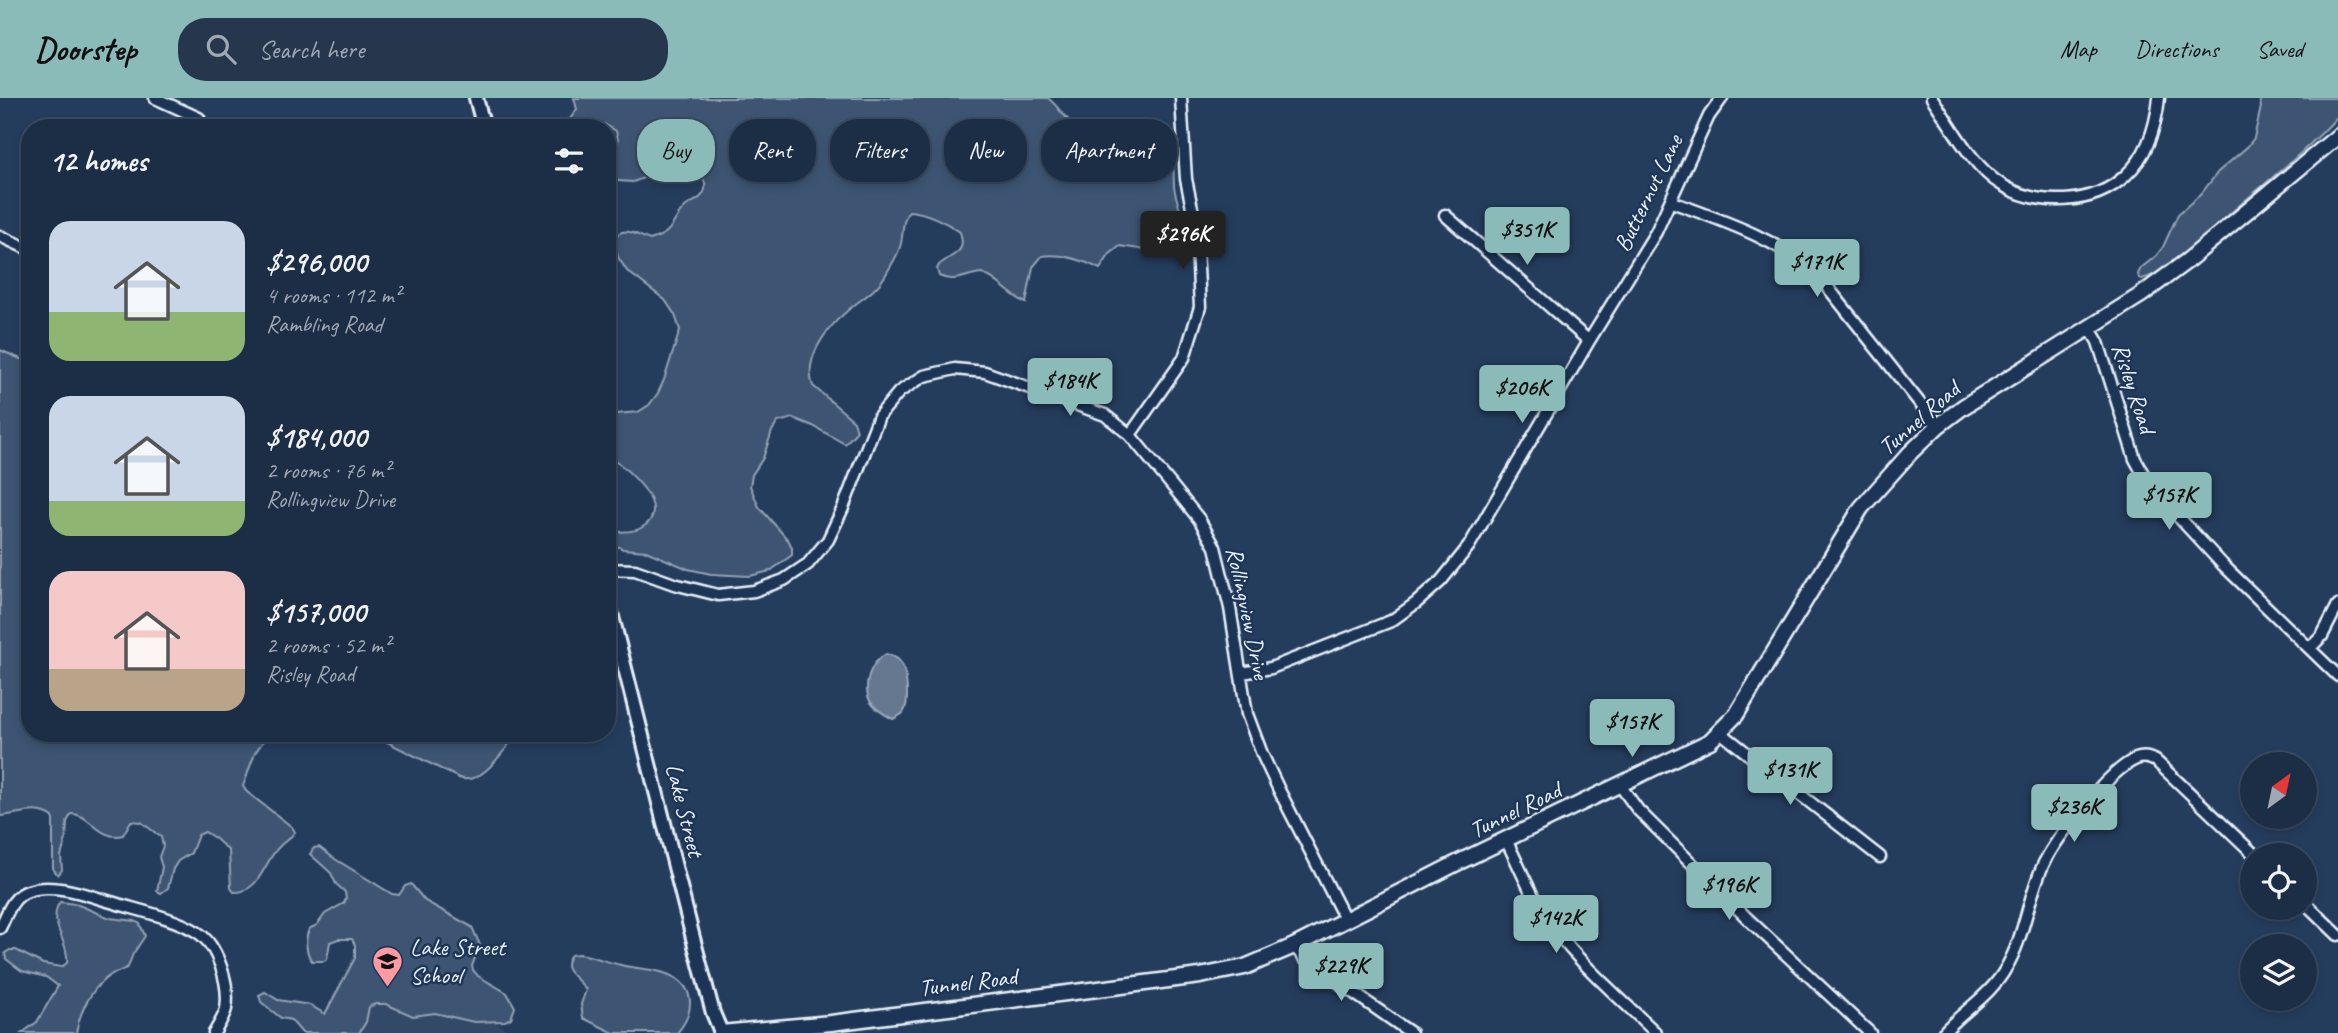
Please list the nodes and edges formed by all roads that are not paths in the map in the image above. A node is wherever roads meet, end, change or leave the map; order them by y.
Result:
1 (155, 98) edge
2 (476, 98) edge
3 (1181, 98) edge
4 (1722, 98) edge
5 (1932, 98) edge
6 (2159, 98) edge
7 (198, 118) dead end
8 (482, 119) edge
9 (2338, 136) edge
10 (1672, 202) junction
11 (1445, 215) dead end
12 (0, 236) edge
13 (21, 246) edge
14 (2089, 327) junction
15 (1589, 341) junction
16 (1938, 426) junction
17 (1130, 435) junction
18 (616, 569) edge
19 (2338, 605) edge
20 (616, 633) edge
21 (2310, 648) junction
22 (1242, 673) junction
23 (2338, 676) edge
24 (1720, 732) junction
25 (1619, 784) junction
26 (1506, 839) junction
27 (2242, 843) edge
28 (1880, 857) dead end
29 (2317, 915) edge
30 (1345, 919) junction
31 (0, 928) edge
32 (2338, 935) edge
33 (1294, 946) junction
34 (214, 1033) edge
35 (721, 1033) edge
36 (1411, 1033) edge
37 (1656, 1033) edge
38 (1870, 1033) edge
39 (1943, 1033) edge

1 - 7 street
2 - 8 street
3 - 17 street
4 - 10 street, Butternut Lane
5 - 6 street
9 - 14 main road, Tunnel Road
10 - 15 street, Butternut Lane
10 - 16 street
11 - 15 street
12 - 13 street
14 - 16 main road, Tunnel Road
14 - 21 street, Risley Road
15 - 22 street, Butternut Lane
16 - 24 main road, Tunnel Road
17 - 18 street, Rollingview Drive
17 - 22 street, Rollingview Drive
19 - 21 street
20 - 35 street, Lake Street
21 - 23 street, Risley Road
22 - 30 street, Rollingview Drive
24 - 25 main road, Tunnel Road
24 - 28 street
25 - 26 main road, Tunnel Road
25 - 38 street
26 - 30 main road, Tunnel Road
26 - 37 street
27 - 39 street
29 - 32 street
30 - 33 main road, Tunnel Road
31 - 34 street
33 - 35 main road, Tunnel Road
33 - 36 street

